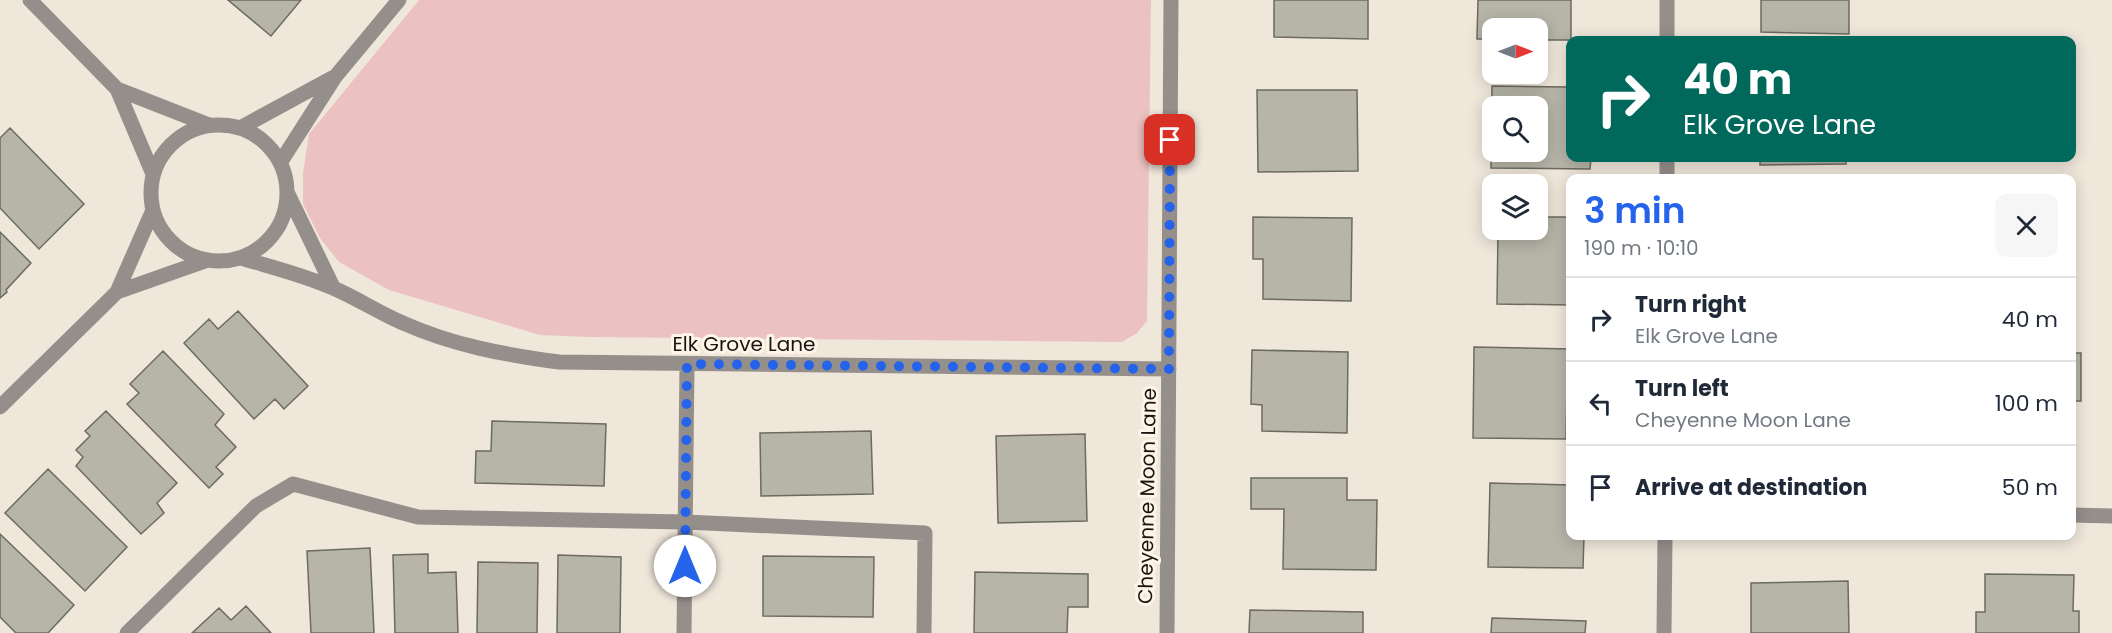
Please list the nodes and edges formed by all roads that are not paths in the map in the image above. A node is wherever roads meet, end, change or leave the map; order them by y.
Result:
1 (30, 0) edge
2 (399, 0) edge
3 (1171, 0) edge
4 (1667, 0) edge
5 (1667, 36) edge
6 (335, 76) junction
7 (117, 89) junction
8 (209, 125) junction
9 (240, 128) junction
10 (280, 163) junction
11 (153, 174) junction
12 (288, 194) junction
13 (153, 210) junction
14 (241, 258) junction
15 (208, 260) junction
16 (333, 287) junction
17 (117, 292) junction
18 (687, 364) junction
19 (1169, 369) junction
20 (0, 407) edge
21 (2076, 515) edge
22 (2112, 516) edge
23 (685, 522) junction
24 (1665, 540) edge
25 (127, 633) edge
26 (684, 633) edge
27 (924, 633) edge
28 (1167, 633) edge
29 (1664, 633) edge

1 - 7 street
2 - 6 street
3 - 19 street, Cheyenne Moon Lane
4 - 5 street
6 - 9 street
6 - 10 street
7 - 8 street
7 - 11 street
8 - 9 street
8 - 11 street
9 - 10 street
10 - 12 street
11 - 13 street
12 - 14 street
12 - 16 street
13 - 15 street
13 - 17 street
14 - 15 street
14 - 16 street, Elk Grove Lane
15 - 17 street
16 - 18 street, Elk Grove Lane
17 - 20 street
18 - 19 street, Elk Grove Lane
18 - 23 street
19 - 28 street, Cheyenne Moon Lane
21 - 22 street
23 - 25 street
23 - 26 street
23 - 27 street
24 - 29 street

